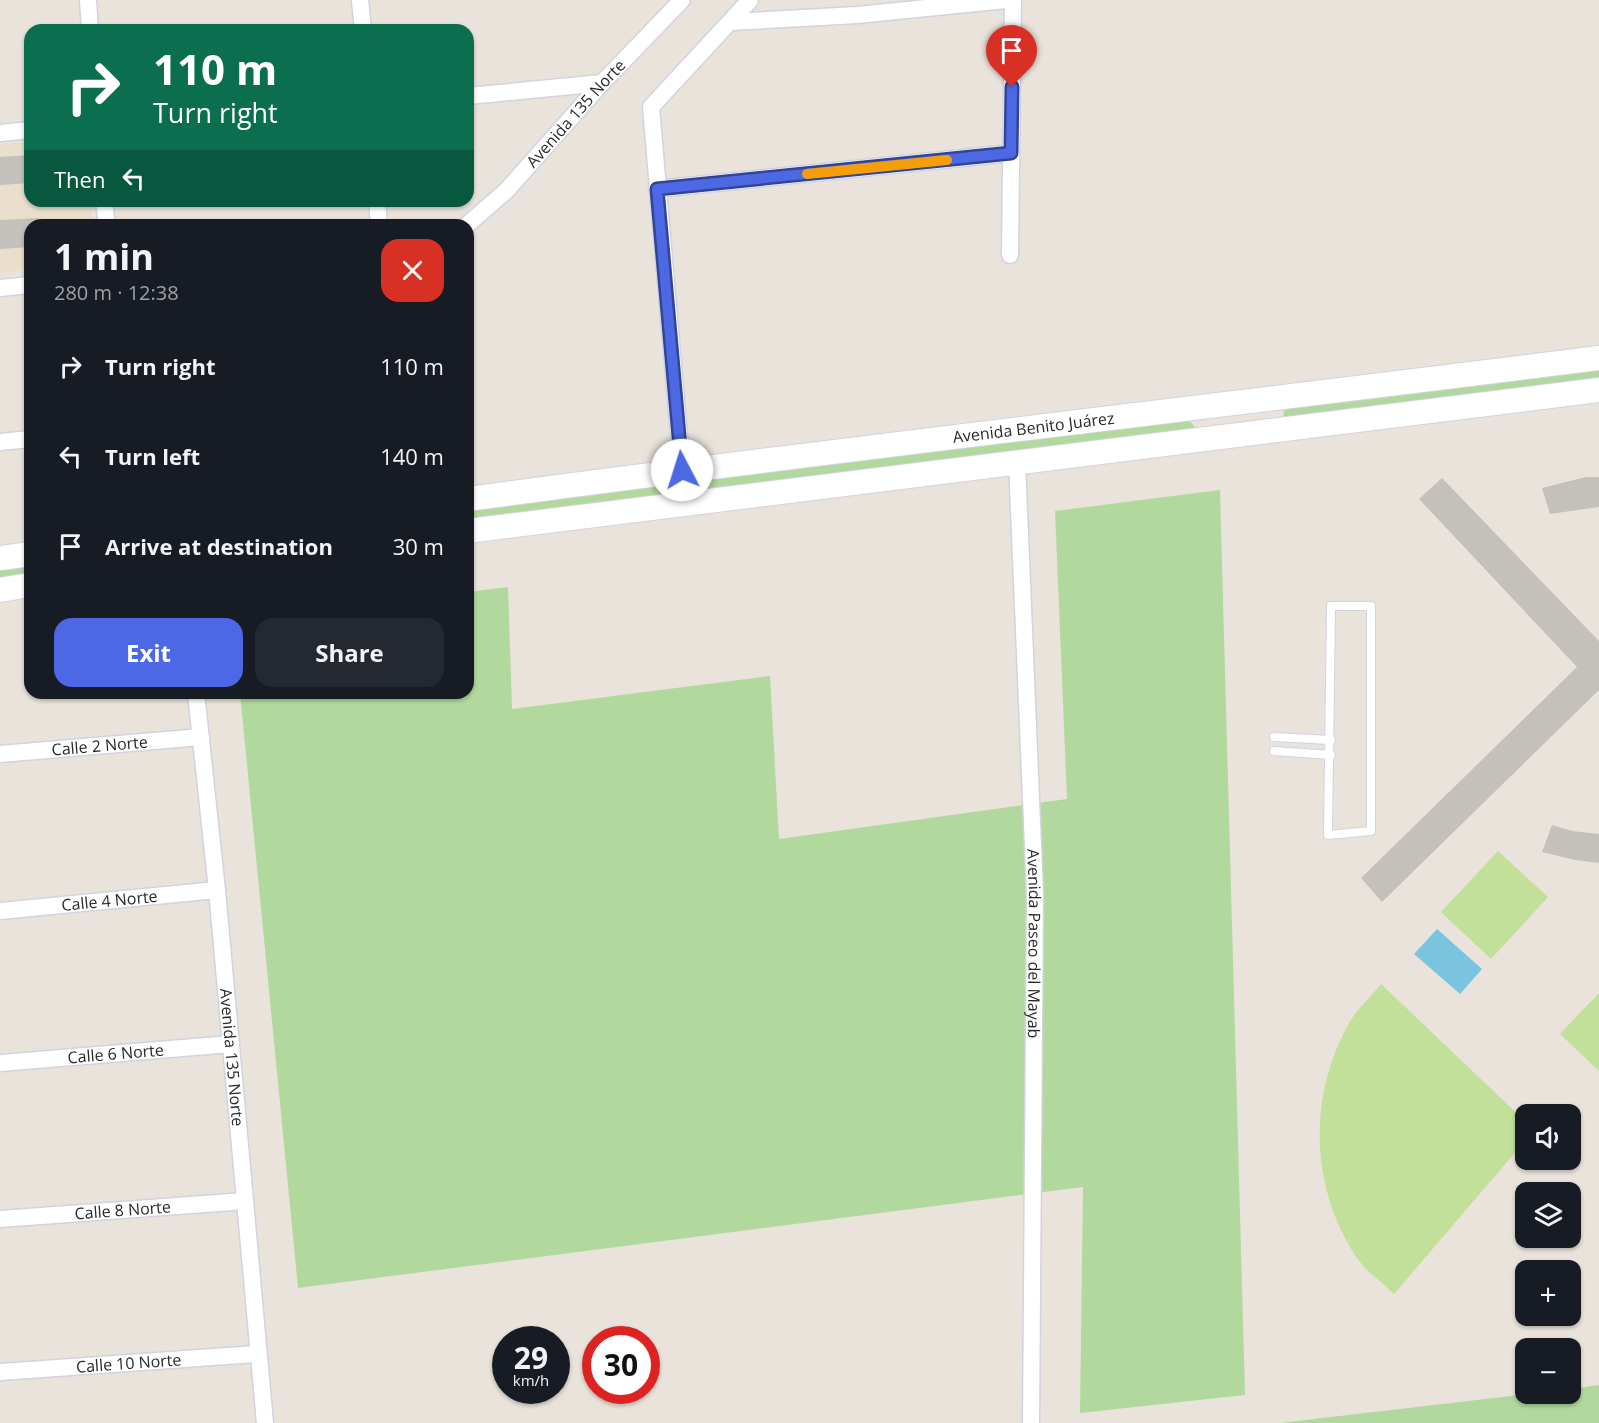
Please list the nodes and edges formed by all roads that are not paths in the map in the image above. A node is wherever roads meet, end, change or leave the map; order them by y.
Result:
1 (88, 0) edge
2 (360, 0) edge
3 (682, 0) edge
4 (750, 0) edge
5 (1006, 0) edge
6 (1013, 0) edge
7 (731, 22) junction
8 (90, 24) edge
9 (362, 24) edge
10 (602, 83) junction
11 (474, 95) edge
12 (24, 131) edge
13 (0, 133) edge
14 (1011, 153) junction
15 (657, 189) junction
16 (474, 219) edge
17 (1010, 255) dead end
18 (24, 286) edge
19 (0, 288) edge
20 (1599, 358) edge
21 (1599, 390) edge
22 (24, 440) edge
23 (0, 442) edge
24 (1017, 462) junction
25 (682, 470) junction
26 (474, 498) edge
27 (474, 530) edge
28 (24, 555) edge
29 (0, 558) edge
30 (24, 586) edge
31 (0, 590) edge
32 (197, 699) edge
33 (201, 737) junction
34 (1274, 737) dead end
35 (1331, 740) junction
36 (1274, 751) dead end
37 (0, 754) edge
38 (1331, 755) junction
39 (217, 890) junction
40 (0, 911) edge
41 (231, 1044) junction
42 (0, 1063) edge
43 (245, 1201) junction
44 (0, 1219) edge
45 (257, 1354) junction
46 (0, 1372) edge
47 (265, 1423) edge
48 (1031, 1423) edge

1 - 8 street
2 - 9 street
3 - 10 street, Avenida 135 Norte
4 - 7 street
5 - 7 street
6 - 14 street
7 - 15 street
10 - 11 street
10 - 16 street, Avenida 135 Norte
12 - 13 street
14 - 15 street
14 - 17 street
15 - 25 street
18 - 19 street
20 - 25 main road, Avenida Benito Juárez
21 - 24 main road, Avenida Benito Juárez
22 - 23 street
24 - 27 main road, Avenida Benito Juárez
24 - 48 street, Avenida Paseo del Mayab
25 - 26 main road, Avenida Benito Juárez
28 - 29 main road
30 - 31 main road
32 - 33 street, Avenida 135 Norte
33 - 37 street, Calle 2 Norte
33 - 39 street, Avenida 135 Norte
34 - 35 lane
35 - 38 lane
35 - 38 lane
36 - 38 lane
39 - 40 street, Calle 4 Norte
39 - 41 street, Avenida 135 Norte
41 - 42 street, Calle 6 Norte
41 - 43 street, Avenida 135 Norte
43 - 44 street, Calle 8 Norte
43 - 45 street, Avenida 135 Norte
45 - 46 street, Calle 10 Norte
45 - 47 street, Avenida 135 Norte

